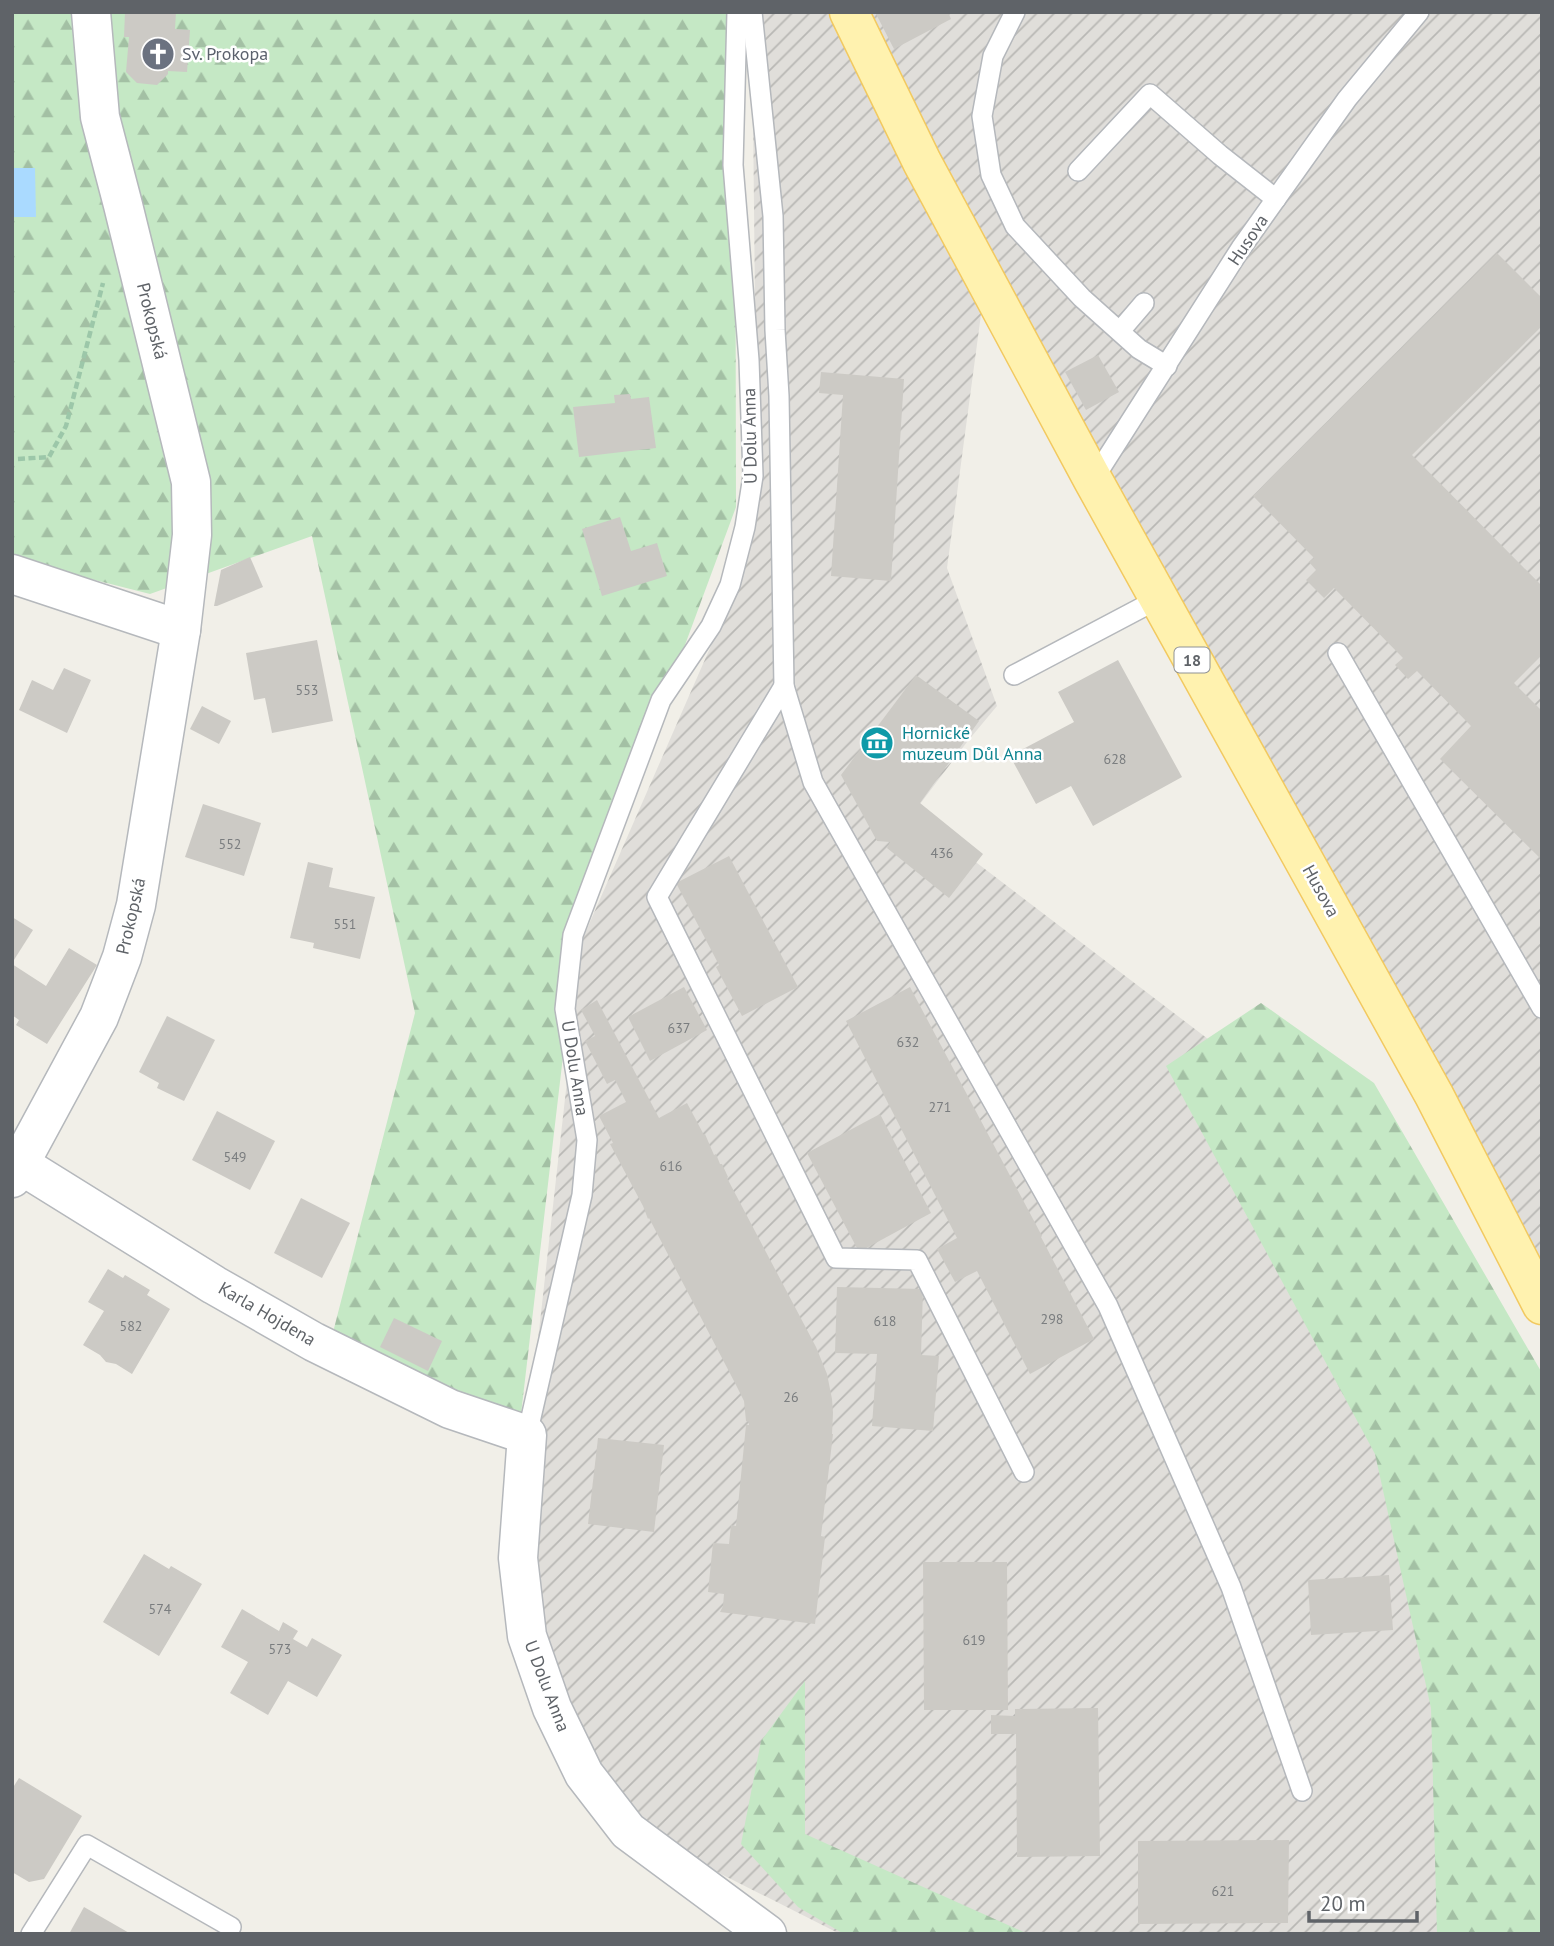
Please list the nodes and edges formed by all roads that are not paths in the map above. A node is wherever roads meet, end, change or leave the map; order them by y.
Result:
1 (90, 12) edge
2 (737, 12) edge
3 (752, 12) edge
4 (849, 12) edge
5 (1015, 12) edge
6 (1419, 12) edge
7 (1078, 171) dead end
8 (1276, 199) junction
9 (1144, 303) dead end
10 (1120, 331) junction
11 (1167, 366) junction
12 (1093, 480) junction
13 (12, 574) edge
14 (1158, 598) junction
15 (181, 631) junction
16 (1338, 653) dead end
17 (1014, 675) dead end
18 (784, 686) junction
19 (1542, 1008) edge
20 (16, 1172) edge
21 (1542, 1305) edge
22 (527, 1435) junction
23 (1024, 1472) dead end
24 (1302, 1791) dead end
25 (231, 1927) dead end
26 (31, 1934) edge
27 (767, 1934) edge

1 - 15 street, Prokopská
2 - 22 lane, U Dolu Anna
3 - 18 lane
4 - 12 main road, Husova / 18
5 - 10 lane
6 - 8 lane, Husova
7 - 8 lane
8 - 11 lane, Husova
9 - 10 lane
10 - 11 lane
11 - 12 lane, Husova
12 - 14 main road, Husova / 18
13 - 15 street
14 - 17 lane
14 - 21 main road, Husova / 18
15 - 20 street, Prokopská
16 - 19 lane
18 - 23 lane
18 - 24 lane
20 - 22 street, Karla Hojdena
22 - 27 street, U Dolu Anna
25 - 26 lane

